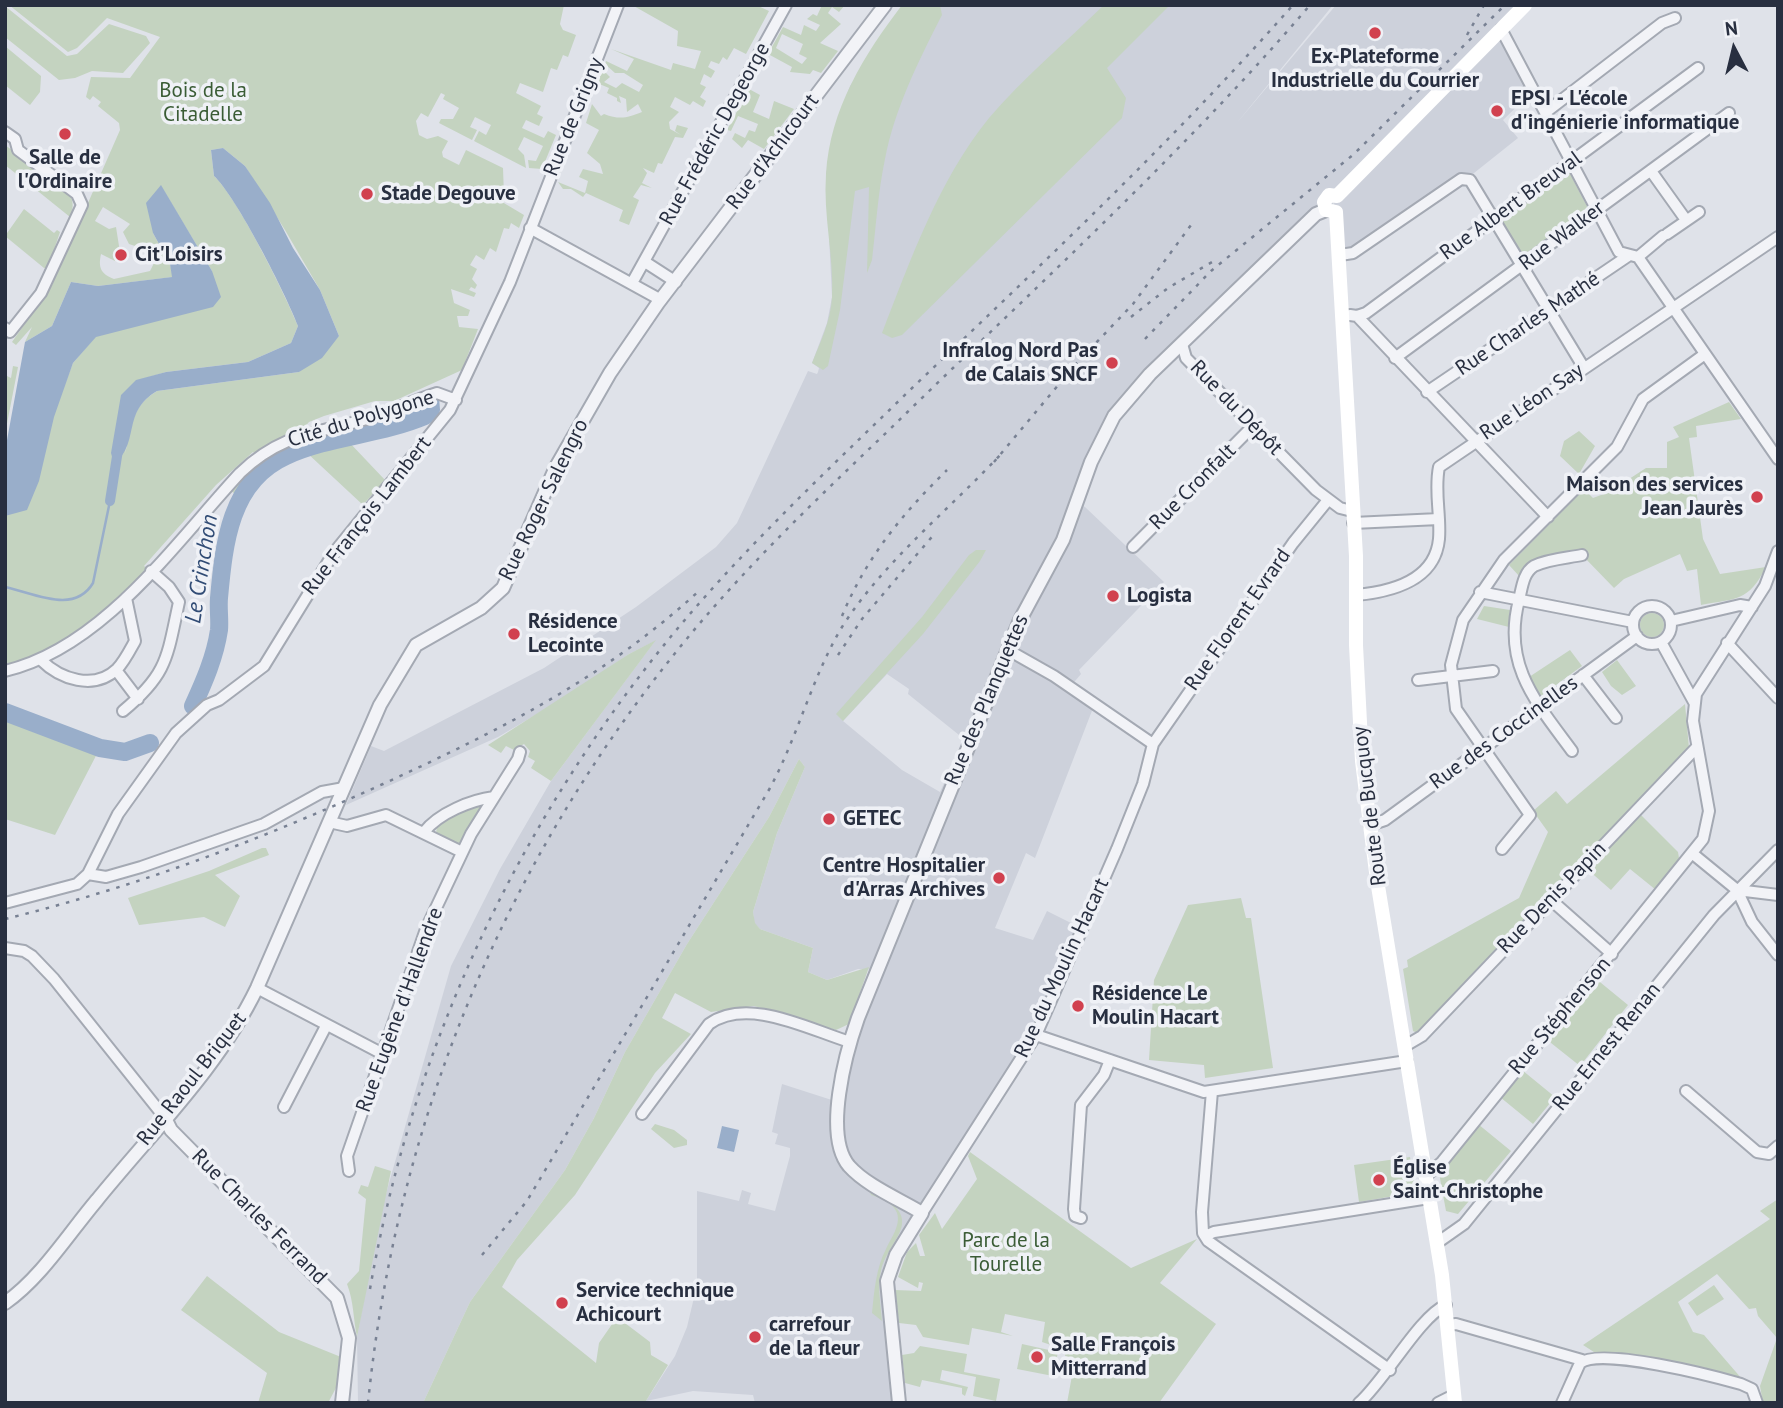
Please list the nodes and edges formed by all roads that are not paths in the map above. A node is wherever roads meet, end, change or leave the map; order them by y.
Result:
1 (618, 5) edge
2 (786, 5) edge
3 (885, 5) edge
4 (1525, 5) edge
5 (1675, 18) dead end
6 (1501, 29) junction
7 (1698, 68) dead end
8 (1546, 112) junction
9 (1729, 113) dead end
10 (5, 132) edge
11 (1572, 161) junction
12 (1651, 171) junction
13 (1597, 209) junction
14 (1331, 211) junction
15 (1699, 212) dead end
16 (1493, 218) junction
17 (1686, 220) junction
18 (530, 228) junction
19 (1778, 237) edge
20 (1340, 255) junction
21 (1633, 257) junction
22 (645, 262) junction
23 (1522, 267) junction
24 (676, 282) junction
25 (632, 283) junction
26 (661, 300) junction
27 (1674, 307) junction
28 (1549, 310) junction
29 (1350, 316) junction
30 (8, 330) edge
31 (1182, 344) junction
32 (1705, 354) junction
33 (1395, 358) junction
34 (1584, 368) junction
35 (1427, 392) junction
36 (456, 400) junction
37 (1253, 426) junction
38 (1475, 441) junction
39 (1778, 459) edge
40 (1328, 500) junction
41 (1352, 517) junction
42 (1548, 517) junction
43 (1439, 519) junction
44 (1133, 547) dead end
45 (1778, 551) edge
46 (1582, 555) dead end
47 (151, 571) junction
48 (1480, 592) junction
49 (1356, 596) junction
50 (126, 598) junction
51 (1519, 601) junction
52 (1752, 607) junction
53 (1671, 621) junction
54 (1633, 622) junction
55 (1637, 636) junction
56 (1661, 642) junction
57 (1727, 643) junction
58 (1008, 650) junction
59 (41, 660) junction
60 (117, 670) junction
61 (5, 671) edge
62 (1493, 671) dead end
63 (1583, 675) junction
64 (1451, 677) junction
65 (1418, 680) dead end
66 (1778, 698) edge
67 (138, 699) junction
68 (1694, 702) junction
69 (1540, 708) junction
70 (123, 711) dead end
71 (1616, 718) dead end
72 (1153, 744) junction
73 (1698, 747) junction
74 (1482, 749) junction
75 (1572, 751) dead end
76 (520, 752) dead end
77 (344, 788) junction
78 (494, 797) junction
79 (329, 822) junction
80 (1370, 825) junction
81 (424, 832) junction
82 (1502, 849) dead end
83 (1778, 850) edge
84 (463, 852) junction
85 (1693, 854) junction
86 (88, 874) junction
87 (1737, 890) junction
88 (1778, 895) edge
89 (1551, 900) junction
90 (5, 903) edge
91 (9, 948) edge
92 (1612, 954) junction
93 (1778, 955) edge
94 (257, 988) junction
95 (326, 1026) junction
96 (1036, 1035) junction
97 (850, 1042) junction
98 (1405, 1046) junction
99 (381, 1052) junction
100 (1110, 1060) junction
101 (1407, 1061) junction
102 (1212, 1091) junction
103 (1686, 1091) dead end
104 (284, 1107) dead end
105 (642, 1114) dead end
106 (165, 1118) junction
107 (1778, 1146) edge
108 (349, 1171) dead end
109 (1426, 1176) junction
110 (1429, 1198) junction
111 (922, 1213) junction
112 (1081, 1218) dead end
113 (1205, 1236) junction
114 (1437, 1243) junction
115 (5, 1303) edge
116 (1446, 1305) junction
117 (1448, 1325) junction
118 (1583, 1360) junction
119 (1390, 1370) junction
120 (1455, 1400) edge
121 (342, 1403) edge
122 (899, 1403) edge
123 (1359, 1403) edge
124 (1438, 1403) edge
125 (1562, 1403) edge
126 (1757, 1403) edge

1 - 18 street, Rue de Grigny
2 - 22 street, Rue Frédéric Degeorge
3 - 24 street, Rue d'Achicourt
4 - 6 main road
5 - 8 street
6 - 8 street
6 - 14 main road
7 - 11 street, Rue Albert Breuval
8 - 11 street
9 - 12 street, Rue Walker
10 - 30 street
11 - 13 street
11 - 16 street, Rue Albert Breuval
12 - 13 street, Rue Walker
12 - 17 street
13 - 21 street
13 - 23 street, Rue Walker
14 - 20 main road, Route de Bucquoy
14 - 31 street, Rue du Dépôt
15 - 17 street, Rue Charles Mathé
16 - 20 street
16 - 23 street
16 - 29 street, Rue Albert Breuval
17 - 21 street, Rue Charles Mathé
18 - 25 street
18 - 36 street, Rue François Lambert
19 - 27 street, Rue Léon Say
20 - 29 main road, Route de Bucquoy
21 - 27 street
21 - 28 street, Rue Charles Mathé
22 - 24 street
22 - 25 street, Rue Frédéric Degeorge
23 - 28 street
23 - 33 street, Rue Walker
24 - 26 street, Rue d'Achicourt
25 - 26 street
26 - 77 street, Rue Roger Salengro
27 - 32 street
27 - 34 street, Rue Léon Say
28 - 34 street
28 - 35 street, Rue Charles Mathé
29 - 33 street
29 - 41 main road, Route de Bucquoy
31 - 37 street, Rue du Dépôt
31 - 58 street, Rue des Planquettes
32 - 39 street
32 - 42 street
33 - 35 street
34 - 38 street, Rue Léon Say
35 - 38 street
36 - 47 street, Cité du Polygone
36 - 86 street, Rue François Lambert
37 - 40 street, Rue du Dépôt
37 - 44 street, Rue Cronfalt
38 - 42 street
38 - 43 street, Rue Léon Say
40 - 41 street, Rue du Dépôt
40 - 72 street, Rue Florent Evrard
41 - 43 street
41 - 49 main road, Route de Bucquoy
42 - 48 street
43 - 49 street, Rue Léon Say
45 - 52 street
46 - 51 street
47 - 50 street, Cité du Polygone
47 - 67 street
48 - 51 street
48 - 64 street
49 - 80 main road, Route de Bucquoy
50 - 59 street, Cité du Polygone
50 - 60 street
51 - 54 street
51 - 69 street
52 - 53 street
52 - 57 street
53 - 54 street
53 - 56 street
54 - 55 street
55 - 56 street
55 - 63 street, Rue des Coccinelles
56 - 68 street
57 - 66 street
57 - 68 street
58 - 72 street
58 - 97 street, Rue des Planquettes
59 - 60 street
59 - 61 street, Cité du Polygone
60 - 67 street
62 - 64 street
63 - 69 street, Rue des Coccinelles
63 - 71 street
64 - 65 street
64 - 74 street
67 - 70 street
68 - 73 street, Rue Stéphenson
69 - 74 street, Rue des Coccinelles
69 - 75 street
72 - 96 street, Rue du Moulin Hacart
73 - 85 street, Rue Stéphenson
73 - 89 street, Rue Denis Papin
74 - 80 street, Rue des Coccinelles
74 - 82 street
76 - 78 street, Rue Eugène d'Hallendre
77 - 79 street, Rue Roger Salengro
77 - 86 street
78 - 81 street
78 - 84 street, Rue Eugène d'Hallendre
79 - 81 street
79 - 94 street, Rue Raoul Briquet
80 - 98 main road, Route de Bucquoy
81 - 84 street
83 - 87 street, Rue Ernest Renan
84 - 99 street, Rue Eugène d'Hallendre
85 - 87 street
85 - 92 street, Rue Stéphenson
86 - 90 street
87 - 88 street
87 - 93 street
87 - 114 street, Rue Ernest Renan
89 - 92 street
89 - 98 street, Rue Denis Papin
91 - 106 street
92 - 109 street, Rue Stéphenson
94 - 95 street
94 - 106 street, Rue Raoul Briquet
95 - 99 street
95 - 104 street
96 - 100 street
96 - 111 street, Rue du Moulin Hacart
97 - 105 street
97 - 111 street, Rue des Planquettes
98 - 101 main road, Route de Bucquoy
99 - 108 street, Rue Eugène d'Hallendre
100 - 102 street
100 - 112 street
101 - 102 street
101 - 109 main road, Route de Bucquoy
102 - 113 street
103 - 107 street
106 - 115 street, Rue Raoul Briquet
106 - 121 street, Rue Charles Ferrand
109 - 110 main road, Route de Bucquoy
110 - 113 street
110 - 114 main road, Route de Bucquoy
111 - 122 street
113 - 119 street
114 - 116 main road, Route de Bucquoy
116 - 117 main road, Route de Bucquoy
116 - 119 street
117 - 118 street
117 - 120 main road, Route de Bucquoy
118 - 125 street
118 - 126 street
119 - 123 street
120 - 124 street

